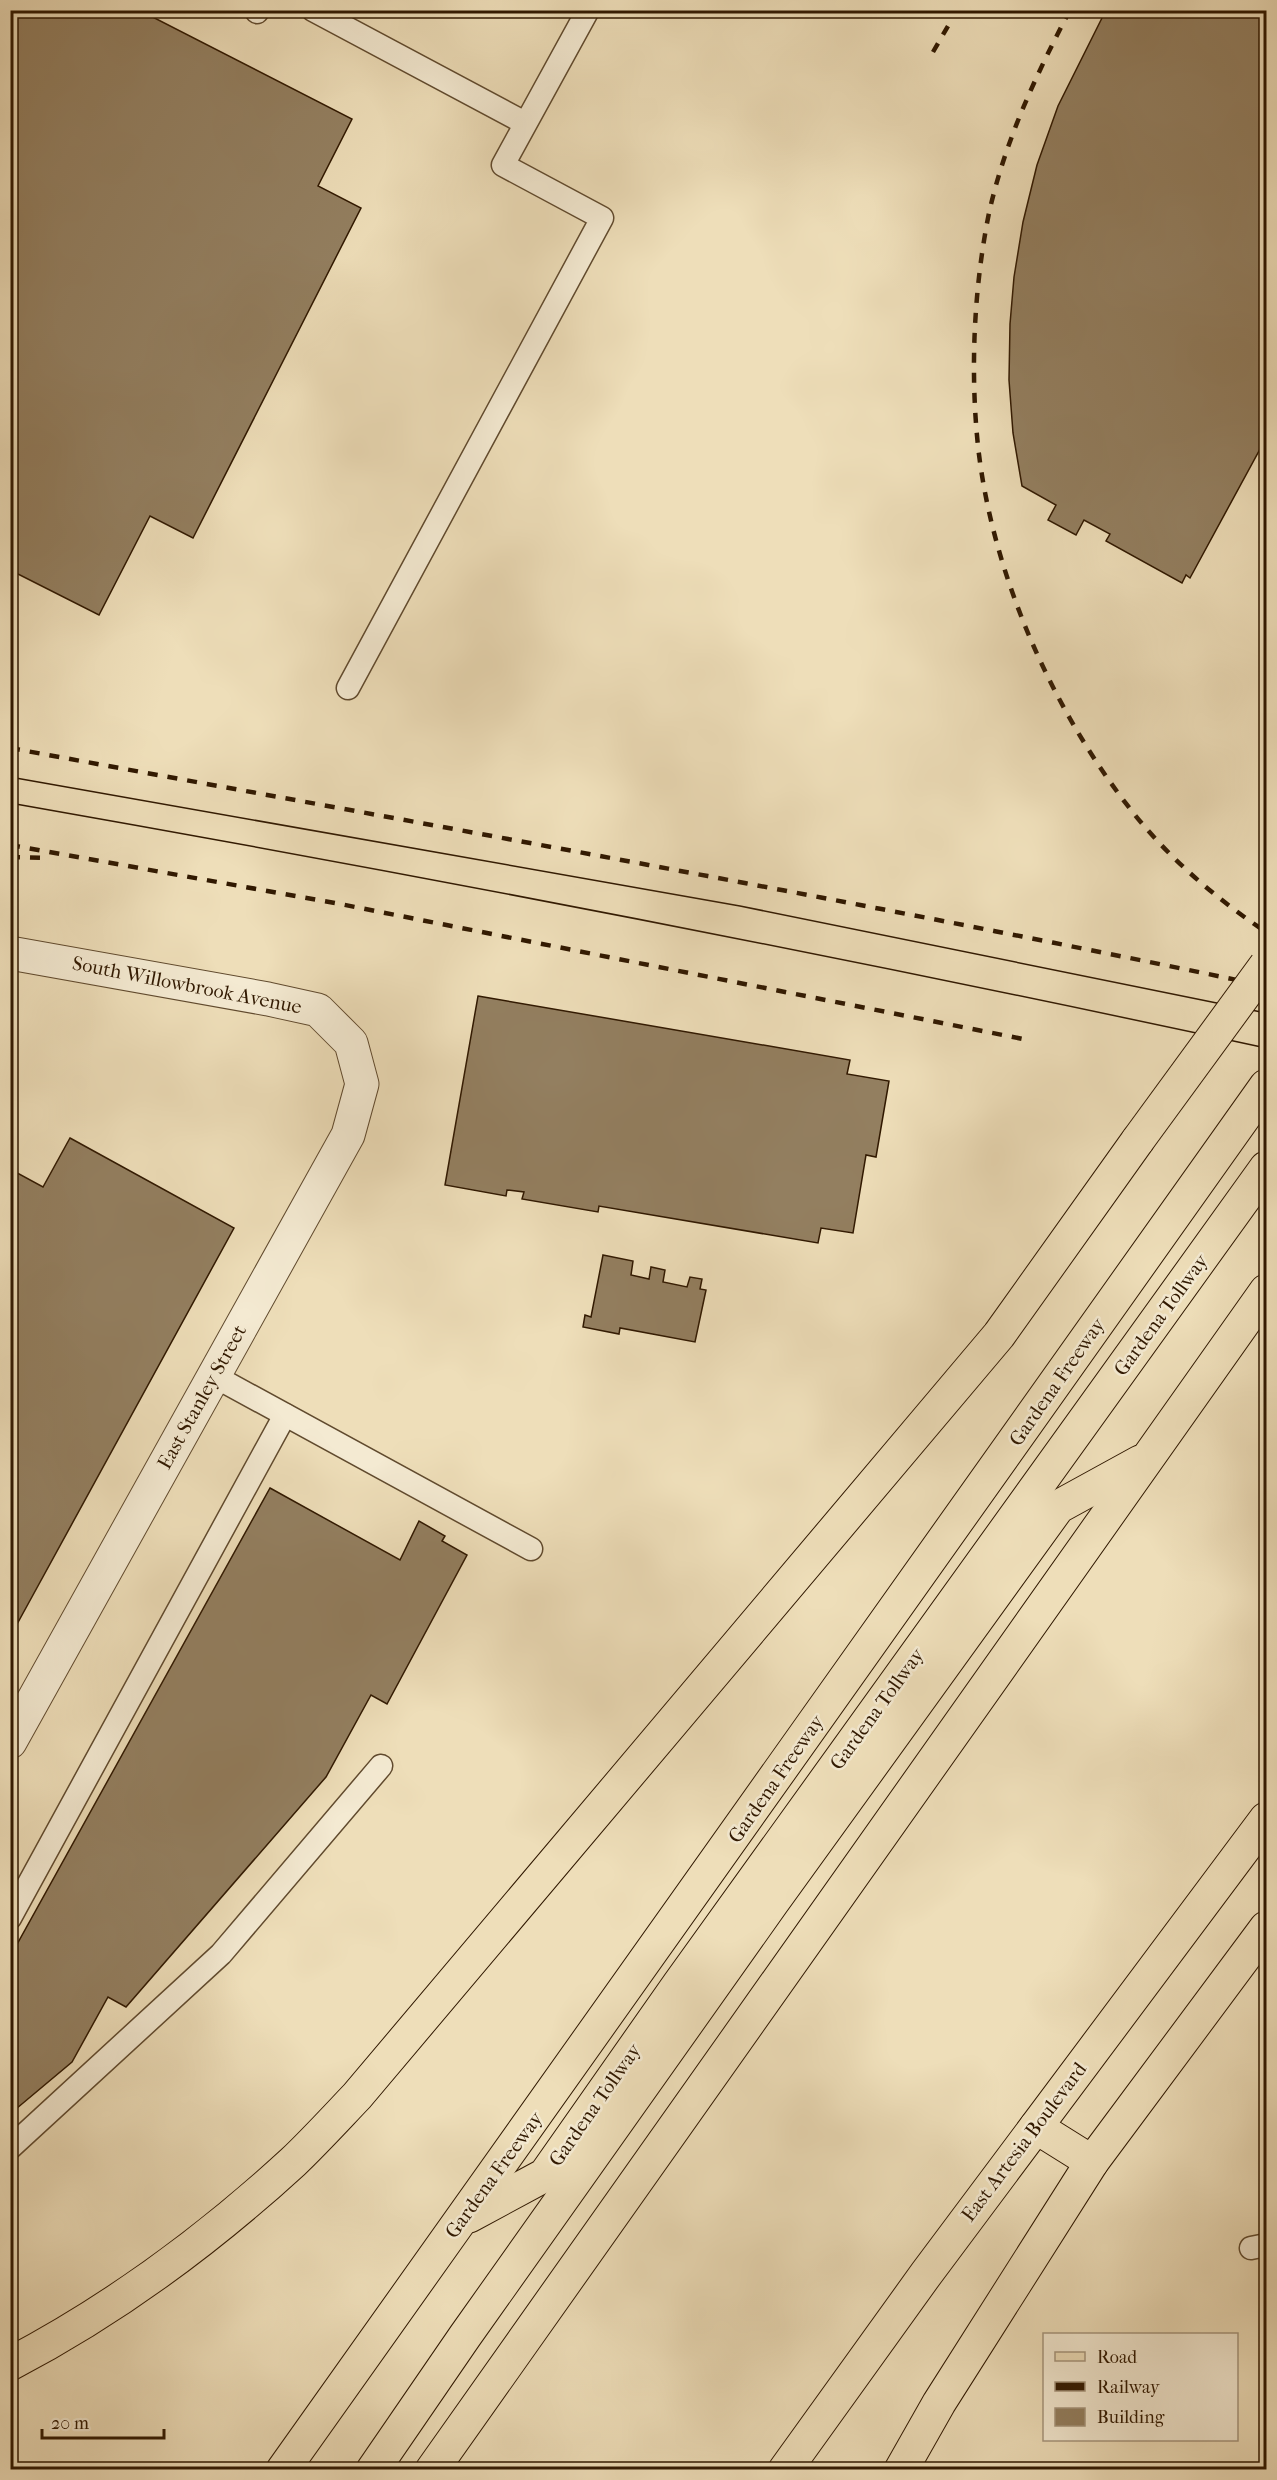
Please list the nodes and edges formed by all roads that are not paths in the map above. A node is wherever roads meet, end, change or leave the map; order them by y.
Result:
1 (313, 10) edge
2 (588, 10) edge
3 (525, 123) junction
4 (348, 688) dead end
5 (10, 953) edge
6 (1266, 965) edge
7 (351, 1043) joint
8 (1266, 1086) edge
9 (1266, 1168) edge
10 (1266, 1291) edge
11 (214, 1376) junction
12 (285, 1415) junction
13 (1146, 1458) junction
14 (531, 1549) dead end
15 (10, 1742) edge
16 (381, 1767) dead end
17 (1266, 1819) edge
18 (10, 1918) edge
19 (1266, 1928) edge
20 (1036, 2127) junction
21 (10, 2148) edge
22 (1092, 2162) junction
23 (462, 2220) junction
24 (10, 2364) edge
25 (283, 2469) edge
26 (373, 2469) edge
27 (432, 2469) edge
28 (785, 2469) edge
29 (901, 2469) edge

1 - 3 lane
2 - 3 lane
3 - 4 lane
5 - 7 street, South Willowbrook Avenue
6 - 24 main road, bridge
7 - 11 street, East Stanley Street
8 - 23 main road, Gardena Freeway
9 - 23 main road, Gardena Tollway
10 - 13 main road
11 - 12 lane
11 - 15 street, East Stanley Street
12 - 14 lane
12 - 18 lane
13 - 26 main road, Gardena Tollway
13 - 27 main road
16 - 21 lane
17 - 20 main road, East Artesia Boulevard
19 - 22 main road
20 - 22 main road
20 - 28 main road, East Artesia Boulevard
22 - 29 main road
23 - 25 main road, Gardena Freeway

